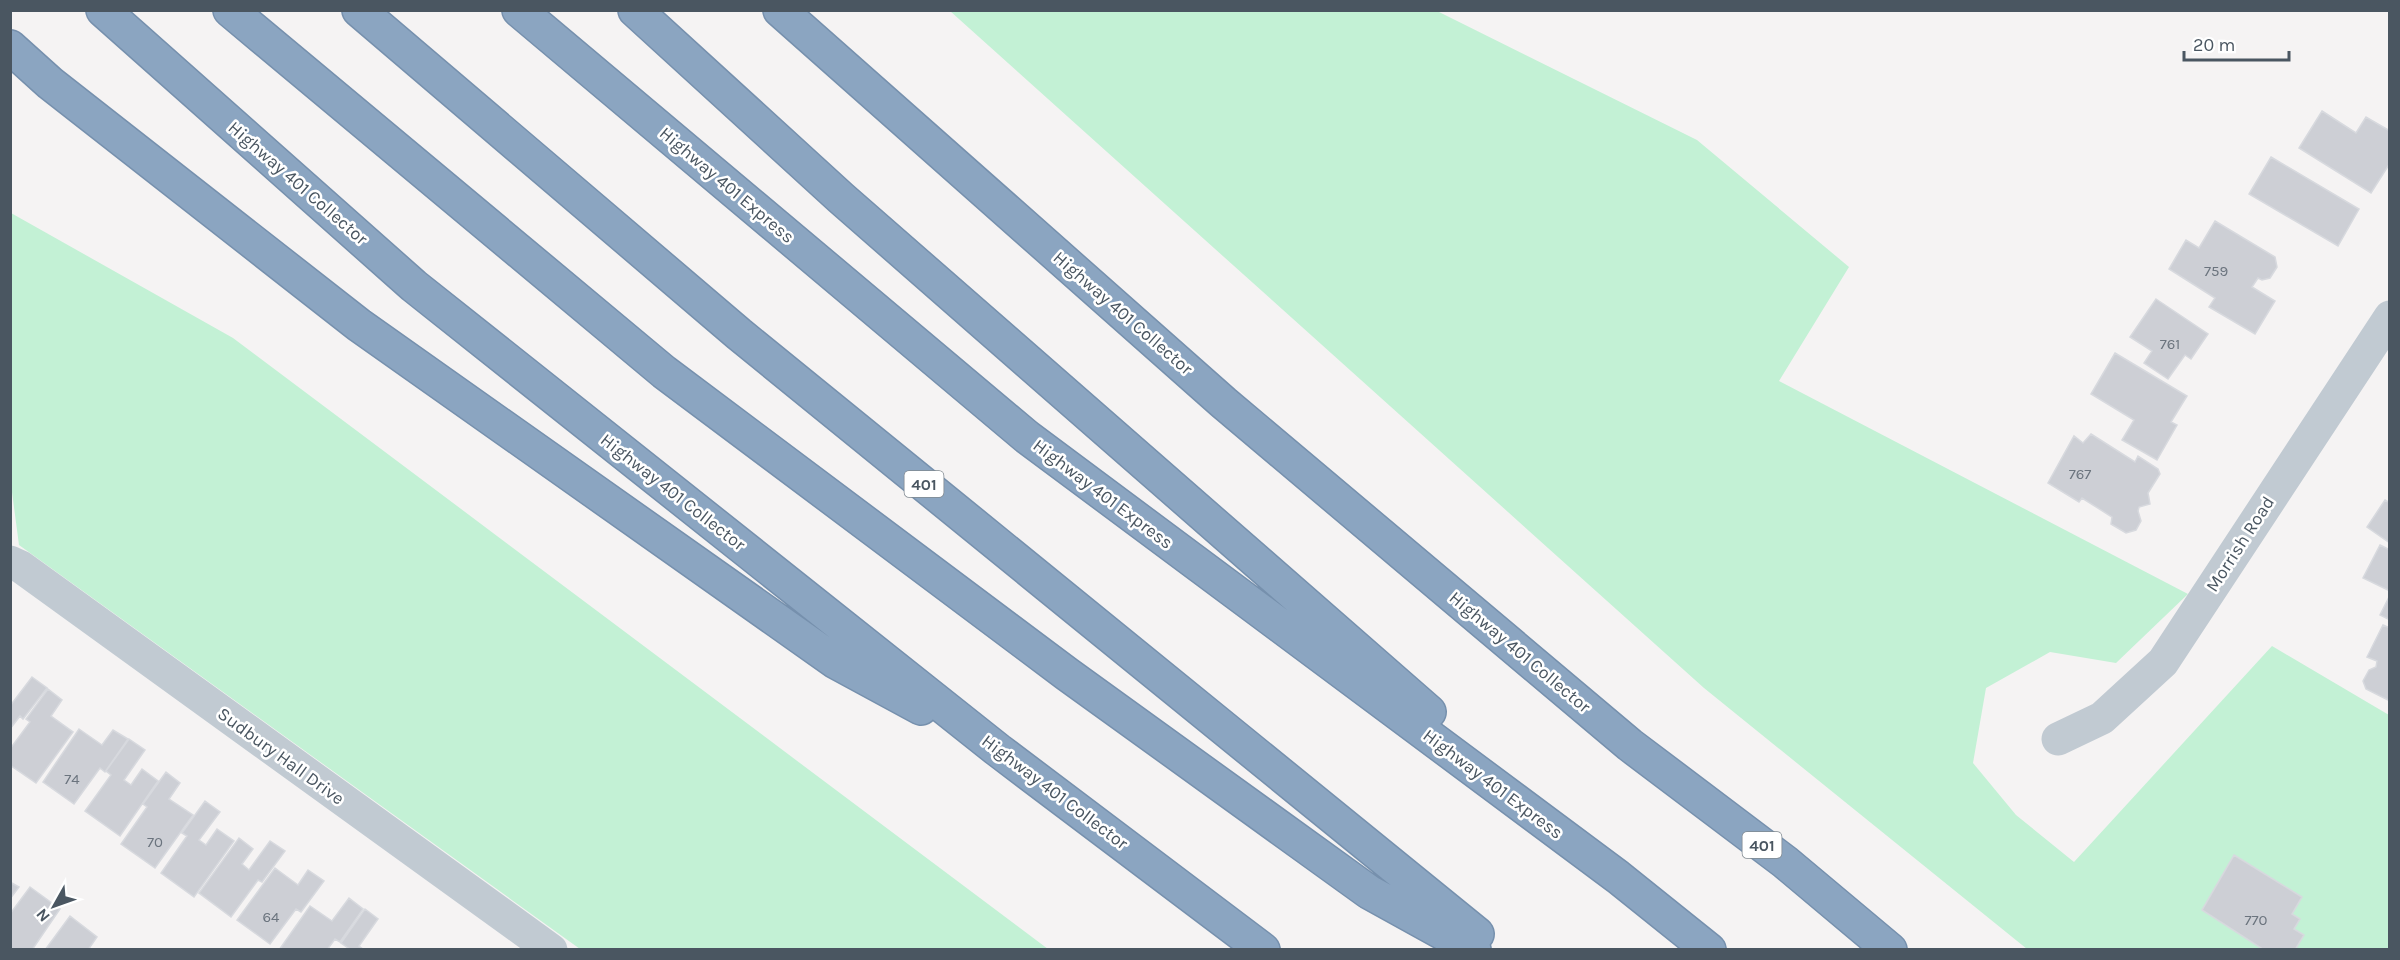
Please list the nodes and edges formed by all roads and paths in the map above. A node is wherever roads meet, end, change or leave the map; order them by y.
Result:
1 (103, 10) edge
2 (230, 10) edge
3 (359, 10) edge
4 (519, 10) edge
5 (635, 10) edge
6 (780, 10) edge
7 (10, 47) edge
8 (2390, 317) edge
9 (10, 562) edge
10 (2058, 739) dead end
11 (998, 750) junction
12 (1618, 877) junction
13 (551, 950) edge
14 (1263, 950) edge
15 (1474, 950) edge
16 (1496, 950) edge
17 (1709, 950) edge
18 (1890, 950) edge

1 - 11 highway, Highway 401 Collector
2 - 15 highway
3 - 16 highway, 401
4 - 12 highway, Highway 401 Express
5 - 12 highway
6 - 18 highway, Highway 401 Collector / 401
7 - 11 highway
8 - 10 street, Morrish Road
9 - 13 street, Sudbury Hall Drive
11 - 14 highway, Highway 401 Collector
12 - 17 highway, Highway 401 Express

